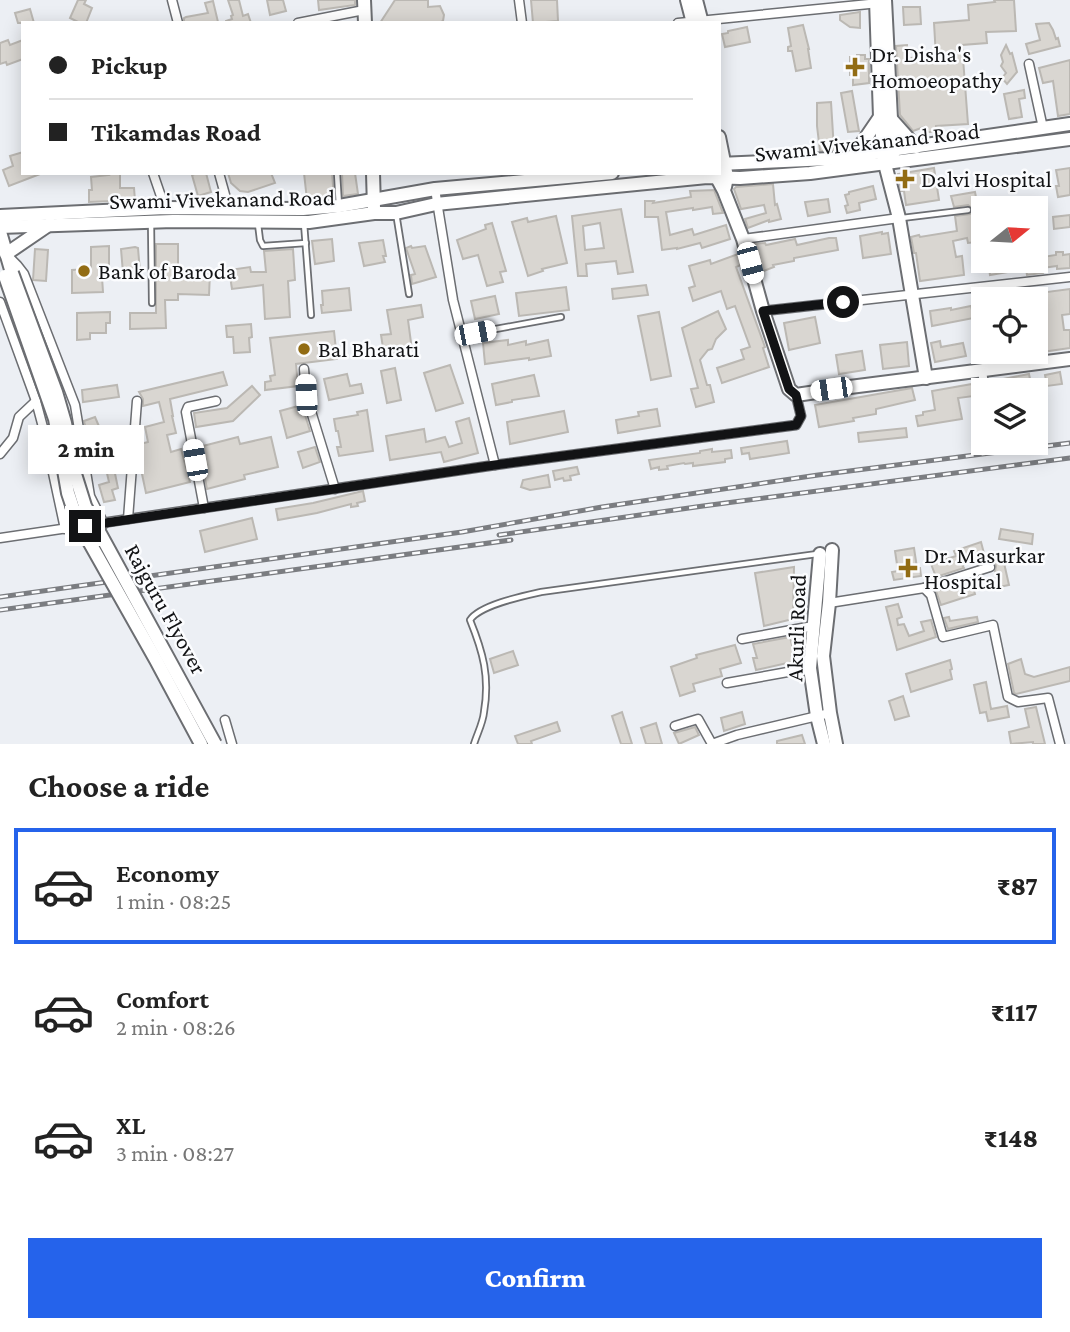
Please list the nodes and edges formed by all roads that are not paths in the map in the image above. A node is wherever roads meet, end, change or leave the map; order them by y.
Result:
1 (172, 0) edge
2 (519, 0) edge
3 (687, 0) edge
4 (696, 0) edge
5 (881, 2) edge
6 (365, 11) edge
7 (177, 21) edge
8 (309, 21) edge
9 (522, 21) edge
10 (697, 21) edge
11 (697, 21) edge
12 (706, 21) edge
13 (1029, 64) dead end
14 (886, 118) junction
15 (1070, 124) edge
16 (1043, 128) junction
17 (1070, 139) edge
18 (916, 147) junction
19 (889, 157) junction
20 (852, 158) junction
21 (721, 171) edge
22 (154, 175) edge
23 (220, 175) edge
24 (337, 175) edge
25 (373, 175) edge
26 (574, 175) edge
27 (712, 175) edge
28 (538, 177) edge
29 (435, 189) junction
30 (436, 204) junction
31 (339, 206) junction
32 (374, 207) junction
33 (165, 208) junction
34 (229, 209) junction
35 (968, 210) dead end
36 (396, 213) junction
37 (0, 216) edge
38 (899, 219) junction
39 (151, 222) junction
40 (258, 222) junction
41 (304, 222) junction
42 (50, 225) junction
43 (0, 229) edge
44 (743, 239) junction
45 (306, 243) junction
46 (3, 258) edge
47 (8, 274) junction
48 (1070, 277) edge
49 (409, 294) dead end
50 (912, 294) junction
51 (0, 302) edge
52 (152, 303) dead end
53 (763, 311) junction
54 (311, 315) dead end
55 (561, 317) dead end
56 (462, 335) junction
57 (1070, 362) edge
58 (304, 369) dead end
59 (982, 371) junction
60 (926, 378) junction
61 (983, 378) edge
62 (796, 395) junction
63 (36, 401) junction
64 (137, 401) dead end
65 (216, 401) dead end
66 (0, 454) edge
67 (495, 465) junction
68 (335, 489) junction
69 (204, 508) junction
70 (128, 519) junction
71 (104, 524) junction
72 (65, 529) junction
73 (0, 538) edge
74 (826, 552) junction
75 (990, 567) dead end
76 (924, 588) junction
77 (829, 603) junction
78 (813, 626) junction
79 (742, 639) dead end
80 (810, 668) junction
81 (727, 683) dead end
82 (823, 714) junction
83 (225, 720) dead end
84 (675, 726) dead end
85 (201, 744) edge
86 (215, 744) edge
87 (232, 744) edge
88 (474, 744) edge
89 (712, 744) edge
90 (824, 744) edge
91 (836, 744) edge
92 (1060, 744) edge

1 - 7 street
2 - 9 street
3 - 10 main road
4 - 11 main road
5 - 12 street
5 - 14 main road
6 - 8 street
13 - 16 street
14 - 18 main road
14 - 19 main road
14 - 20 main road
15 - 16 main road, Swami Vivekanand Road
16 - 18 main road, Swami Vivekanand Road
17 - 19 main road, Swami Vivekanand Road
18 - 19 main road, Swami Vivekanand Road
19 - 20 main road, Swami Vivekanand Road
19 - 21 main road, Swami Vivekanand Road
19 - 38 main road
20 - 21 main road, Swami Vivekanand Road
21 - 44 main road
22 - 33 street
23 - 34 street
24 - 31 lane
25 - 32 main road
26 - 28 main road, Swami Vivekanand Road
27 - 30 main road, Swami Vivekanand Road
28 - 29 main road, Swami Vivekanand Road
29 - 30 street
29 - 32 main road, Swami Vivekanand Road
30 - 36 main road, Swami Vivekanand Road
30 - 56 street
31 - 32 main road, Swami Vivekanand Road
31 - 34 main road, Swami Vivekanand Road
32 - 36 main road, Swami Vivekanand Road
32 - 41 main road, Swami Vivekanand Road
33 - 34 main road, Swami Vivekanand Road
33 - 37 main road, Swami Vivekanand Road
35 - 38 lane
36 - 49 lane
38 - 44 street
38 - 50 main road
39 - 40 main road, Swami Vivekanand Road
39 - 42 main road, Swami Vivekanand Road
39 - 52 lane
40 - 41 main road, Swami Vivekanand Road
40 - 45 lane
41 - 45 lane
42 - 43 main road, Swami Vivekanand Road
42 - 46 main road
43 - 46 main road, Rajguru Flyover
44 - 53 main road
45 - 54 lane
46 - 47 main road, Rajguru Flyover
46 - 71 street
47 - 85 main road, Rajguru Flyover, bridge
47 - 86 main road, Rajguru Flyover, bridge
48 - 50 street
50 - 53 street
50 - 60 main road
51 - 63 street
53 - 62 main road
55 - 56 lane
56 - 67 street
57 - 59 main road
58 - 68 street
59 - 60 main road
59 - 61 street
60 - 62 main road
62 - 67 street
63 - 66 street
63 - 72 street
64 - 70 street
65 - 69 street
67 - 68 street
68 - 69 street
69 - 70 street
70 - 71 street
71 - 72 street
72 - 73 street
74 - 77 main road, Akurli Road
74 - 78 main road, Akurli Road
74 - 88 lane
75 - 76 street
76 - 77 street
76 - 92 street
77 - 82 main road, Akurli Road
78 - 79 street
78 - 80 main road, Akurli Road
80 - 81 street
80 - 82 main road, Akurli Road
82 - 89 street
82 - 90 main road, Akurli Road
82 - 91 main road, Akurli Road
83 - 87 street
84 - 89 street

